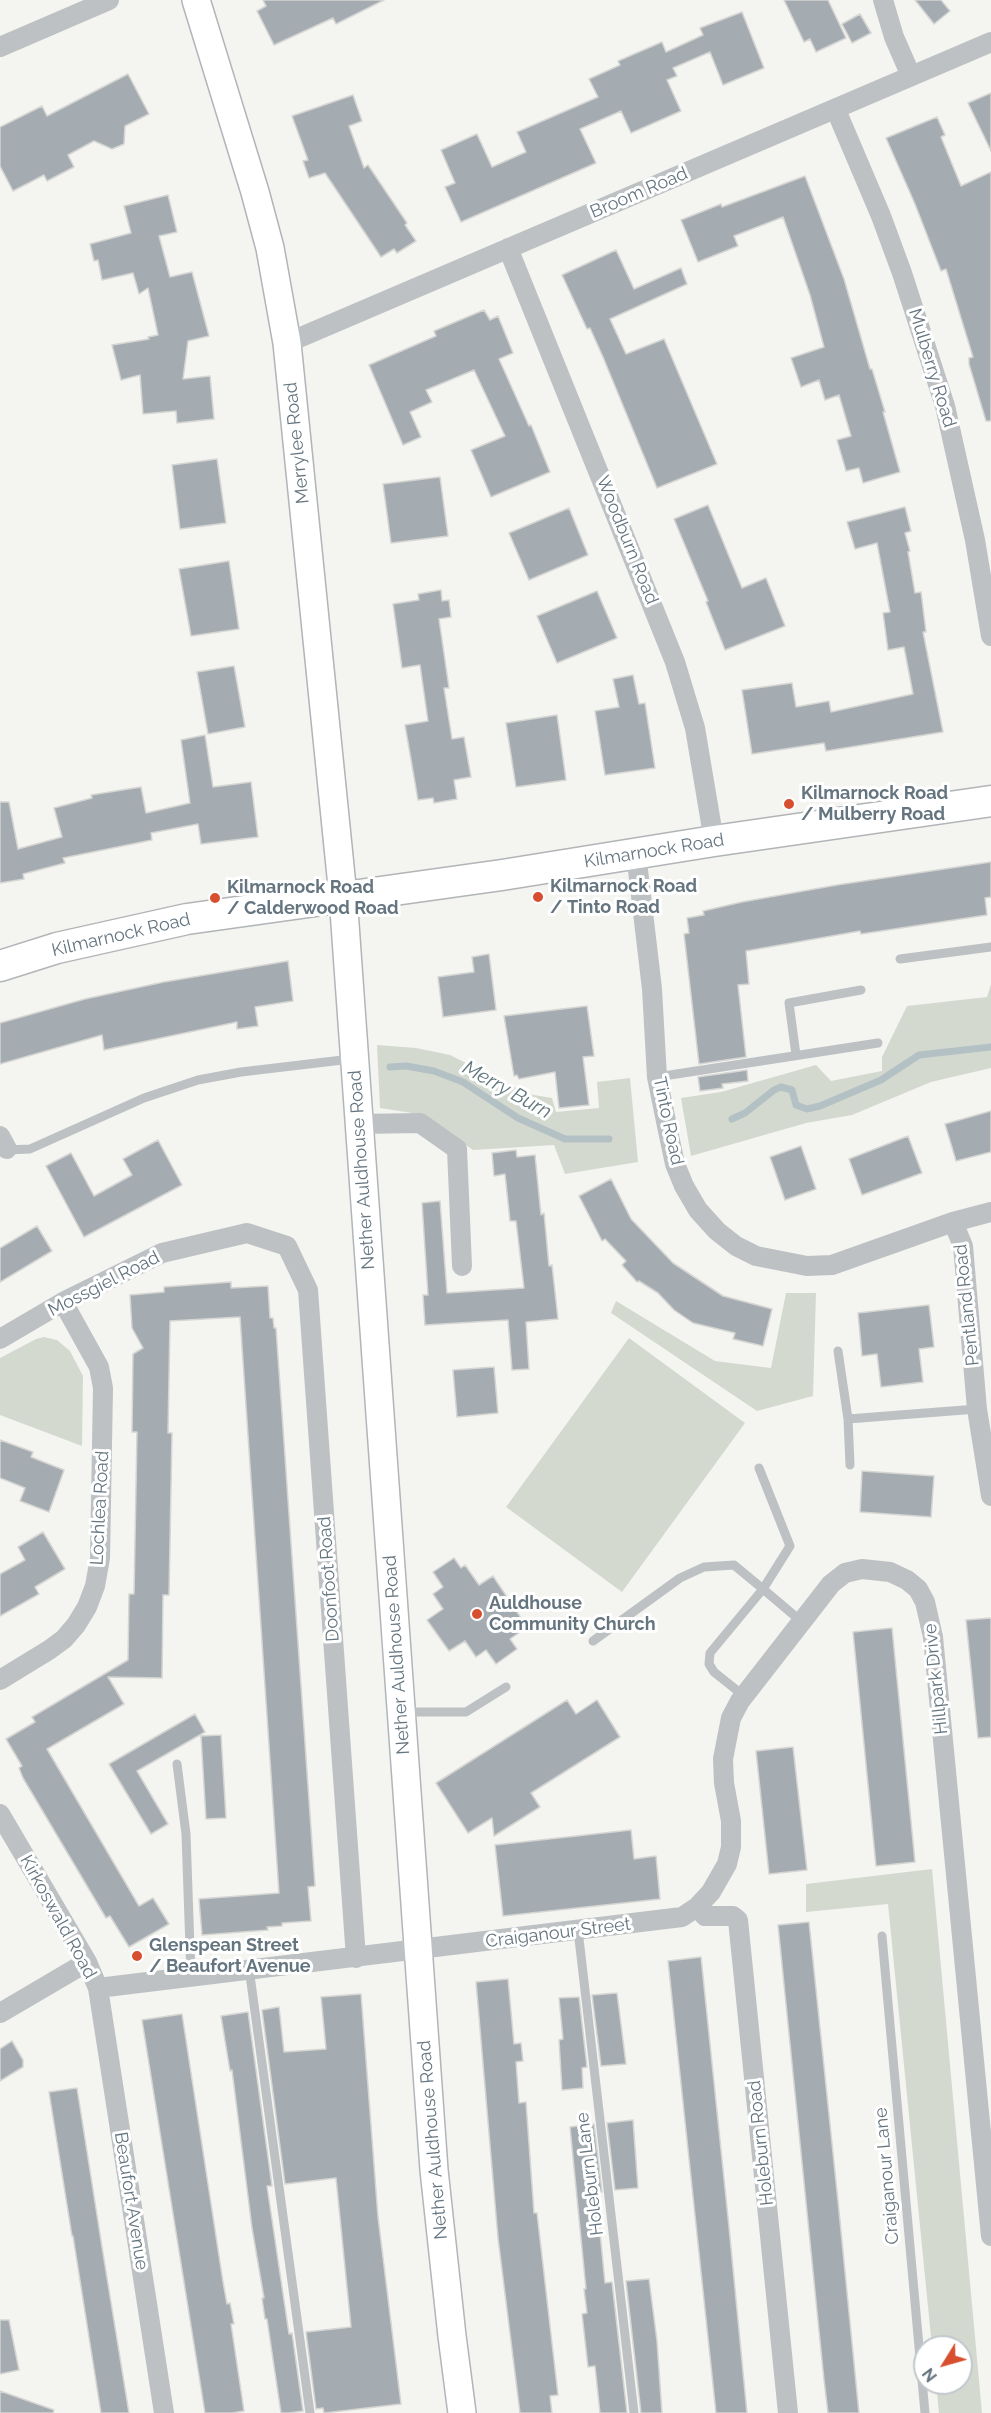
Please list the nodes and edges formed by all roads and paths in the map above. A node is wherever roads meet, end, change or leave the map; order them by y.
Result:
1 (109, 0) edge
2 (196, 0) edge
3 (883, 0) edge
4 (991, 42) edge
5 (0, 47) edge
6 (911, 76) junction
7 (836, 110) junction
8 (508, 248) junction
9 (287, 343) junction
10 (991, 636) edge
11 (991, 801) edge
12 (714, 841) junction
13 (636, 853) junction
14 (343, 896) junction
15 (991, 947) edge
16 (900, 959) dead end
17 (0, 966) edge
18 (861, 990) dead end
19 (878, 1043) dead end
20 (796, 1055) junction
21 (354, 1059) junction
22 (657, 1077) junction
23 (359, 1124) junction
24 (2, 1146) edge
25 (991, 1212) edge
26 (953, 1222) junction
27 (247, 1233) joint
28 (462, 1266) dead end
29 (63, 1302) junction
30 (0, 1340) edge
31 (838, 1352) dead end
32 (978, 1409) junction
33 (848, 1419) junction
34 (850, 1465) dead end
35 (759, 1468) dead end
36 (991, 1496) edge
37 (764, 1590) junction
38 (802, 1622) junction
39 (593, 1641) dead end
40 (0, 1680) edge
41 (506, 1687) dead end
42 (744, 1696) junction
43 (401, 1712) junction
44 (177, 1764) dead end
45 (0, 1814) edge
46 (697, 1907) junction
47 (578, 1930) junction
48 (882, 1936) dead end
49 (417, 1950) junction
50 (356, 1958) junction
51 (87, 1962) junction
52 (249, 1968) junction
53 (191, 1977) junction
54 (98, 1988) junction
55 (0, 2013) edge
56 (991, 2236) edge
57 (164, 2413) edge
58 (310, 2413) edge
59 (462, 2413) edge
60 (634, 2413) edge
61 (788, 2413) edge
62 (925, 2413) edge

1 - 5 street
2 - 9 main road, Merrylee Road
3 - 6 street
4 - 6 street, Broom Road
6 - 7 street, Broom Road
7 - 8 street, Broom Road
7 - 10 street, Mulberry Road
8 - 9 street, Broom Road
8 - 12 street, Woodburn Road
9 - 14 main road, Merrylee Road
11 - 12 main road, Kilmarnock Road
12 - 13 main road, Kilmarnock Road
13 - 14 main road, Kilmarnock Road
13 - 22 street, Tinto Road
14 - 17 main road, Kilmarnock Road
14 - 21 main road, Nether Auldhouse Road
15 - 16 lane
18 - 20 lane
19 - 20 lane
20 - 22 lane
21 - 23 main road, Nether Auldhouse Road
21 - 24 lane
22 - 26 street, Tinto Road
23 - 28 street
23 - 43 main road, Nether Auldhouse Road
25 - 26 street, Tinto Road
26 - 32 street, Pentland Road
27 - 29 street, Mossgiel Road
27 - 50 street, Doonfoot Road
29 - 30 street, Mossgiel Road
29 - 40 street, Lochlea Road
31 - 33 lane
32 - 33 lane
32 - 36 street, Pentland Road
33 - 34 lane
35 - 37 lane
37 - 38 lane
37 - 39 lane
37 - 42 lane
38 - 42 street, Hillpark Drive
38 - 56 street, Hillpark Drive
41 - 43 lane
42 - 46 street, Hillpark Drive
43 - 49 main road, Nether Auldhouse Road
44 - 53 lane
45 - 51 street, Kirkoswald Road
46 - 47 street, Craiganour Street
46 - 61 street, Holeburn Road
47 - 49 street, Craiganour Street
47 - 60 lane, Holeburn Lane
48 - 62 lane, Craiganour Lane
49 - 50 street, Craiganour Street
49 - 59 main road, Nether Auldhouse Road
50 - 52 street, Craiganour Street
51 - 54 street, Kirkoswald Road
51 - 55 street
52 - 53 street, Craiganour Street
52 - 58 lane
53 - 54 street, Craiganour Street
54 - 57 street, Beaufort Avenue

